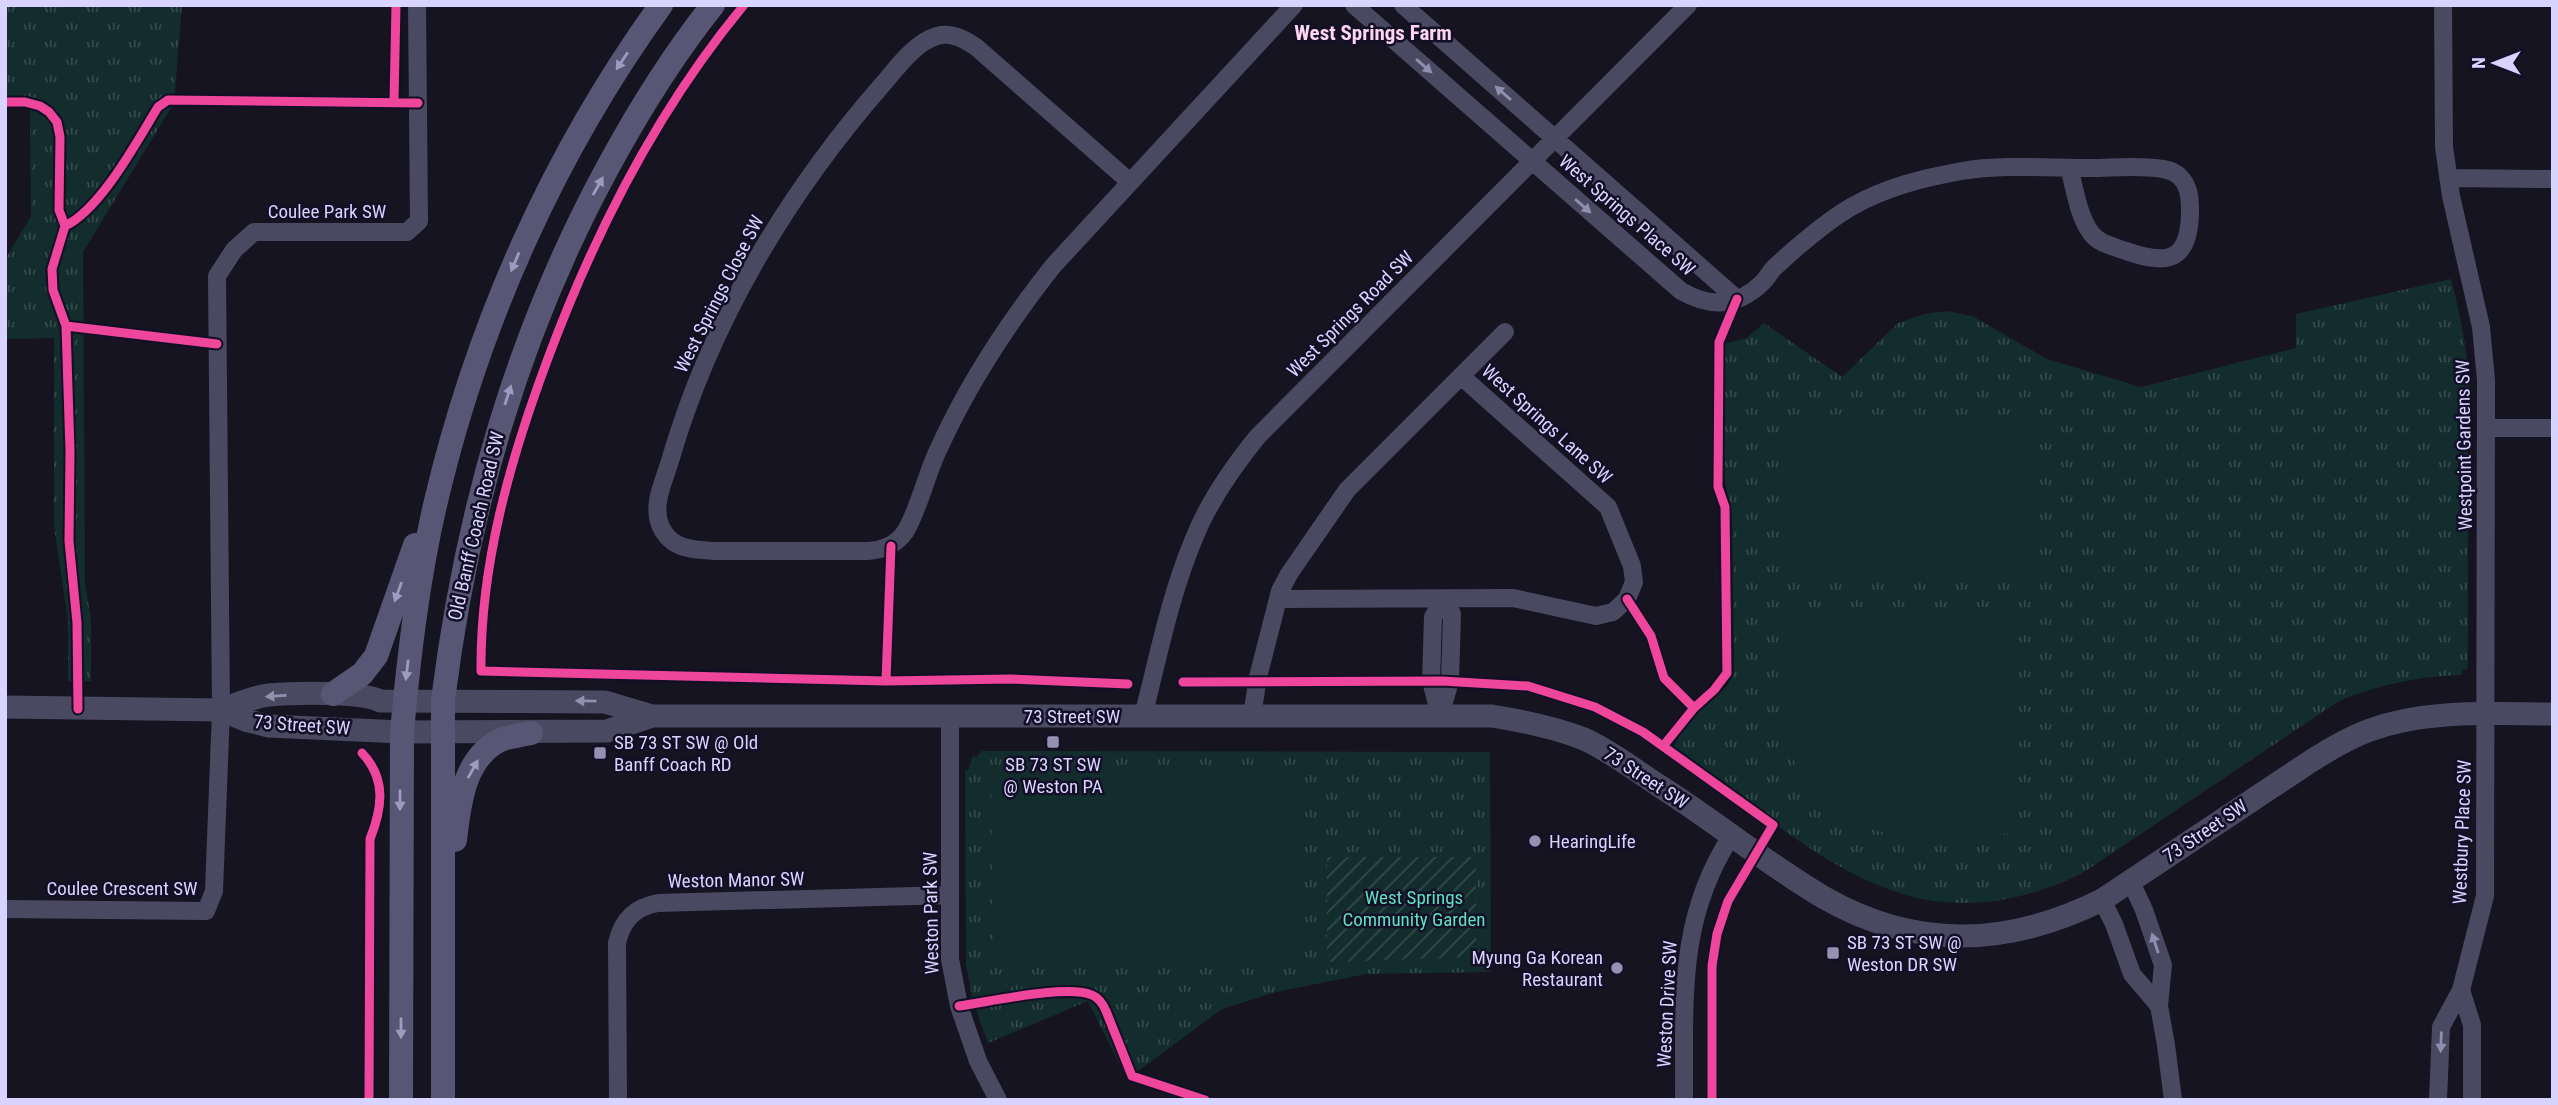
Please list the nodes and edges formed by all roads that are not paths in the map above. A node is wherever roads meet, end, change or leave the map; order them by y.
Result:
1 (417, 5) edge
2 (661, 5) edge
3 (713, 5) edge
4 (1294, 5) edge
5 (1354, 5) edge
6 (1403, 5) edge
7 (1688, 5) edge
8 (2443, 5) edge
9 (1555, 138) junction
10 (1531, 161) junction
11 (2069, 168) junction
12 (2448, 178) junction
13 (2553, 179) edge
14 (1130, 182) junction
15 (1737, 299) junction
16 (1505, 332) dead end
17 (1461, 376) junction
18 (2486, 428) junction
19 (2553, 428) edge
20 (447, 459) junction
21 (1278, 599) junction
22 (1444, 600) junction
23 (333, 694) junction
24 (405, 700) junction
25 (443, 700) junction
26 (5, 707) edge
27 (221, 710) junction
28 (2553, 714) edge
29 (2486, 715) junction
30 (652, 716) junction
31 (950, 716) junction
32 (1143, 716) junction
33 (1252, 716) junction
34 (1440, 716) junction
35 (402, 732) junction
36 (442, 733) junction
37 (531, 733) junction
38 (1732, 835) junction
39 (2131, 882) junction
40 (950, 895) junction
41 (2102, 900) junction
42 (5, 909) edge
43 (443, 931) junction
44 (2461, 990) junction
45 (2159, 1006) junction
46 (401, 1100) edge
47 (443, 1100) edge
48 (618, 1100) edge
49 (998, 1100) edge
50 (1684, 1100) edge
51 (2173, 1100) edge
52 (2438, 1100) edge
53 (2472, 1100) edge

1 - 27 street, Coulee Park SW
2 -> 20 main road, Old Banff Coach Road SW
25 -> 3 main road, Old Banff Coach Road SW
4 - 14 street, West Springs Close SW
5 -> 10 street, West Springs Place SW
9 -> 6 street, West Springs Place SW
7 - 9 street, West Springs Road SW
8 - 12 street, Westpoint Gardens SW
9 - 10 street, West Springs Road SW
9 - 15 street, West Springs Place SW
10 -> 15 street, West Springs Place SW
10 - 32 street, West Springs Road SW
11 - 11 street
11 - 15 street
12 - 13 street
12 - 18 street, Westpoint Gardens SW
14 - 14 street, West Springs Close SW
16 - 17 street, West Springs Lane SW
17 - 21 street, West Springs Lane SW
17 - 22 street, West Springs Lane SW
18 - 19 street
18 - 29 street, Westpoint Gardens SW
20 -> 23 main road
20 -> 24 main road, Old Banff Coach Road SW
21 - 22 street, West Springs Lane SW
21 - 33 street, West Springs Lane SW
22 - 34 street
23 - 24 street, 73 Street SW
23 -> 27 street, 73 Street SW
24 - 25 street, 73 Street SW
24 - 35 main road, Old Banff Coach Road SW
30 -> 25 street, 73 Street SW
25 - 36 main road, Old Banff Coach Road SW
26 - 27 street
27 - 35 street, 73 Street SW
27 - 42 street, Coulee Crescent SW
28 - 29 street, 73 Street SW
29 - 39 street, 73 Street SW
29 - 44 street, Westbury Place SW
30 - 31 street, 73 Street SW
30 - 37 street, 73 Street SW
31 - 32 street, 73 Street SW
31 - 40 street, Weston Park SW
32 - 33 street, 73 Street SW
33 - 34 street, 73 Street SW
34 - 38 street, 73 Street SW
35 - 36 street, 73 Street SW
35 -> 46 main road, Old Banff Coach Road SW
36 - 37 street, 73 Street SW
36 - 43 main road, Old Banff Coach Road SW
43 -> 37 main road
38 - 41 street, 73 Street SW
38 - 50 street, Weston Drive SW
39 - 41 street, 73 Street SW
45 -> 39 street
40 - 48 street, Weston Manor SW
40 - 49 street, Weston Park SW
41 - 45 street
43 - 47 main road, Old Banff Coach Road SW
44 -> 52 street, Westbury Place SW
44 - 53 street
45 - 51 street

